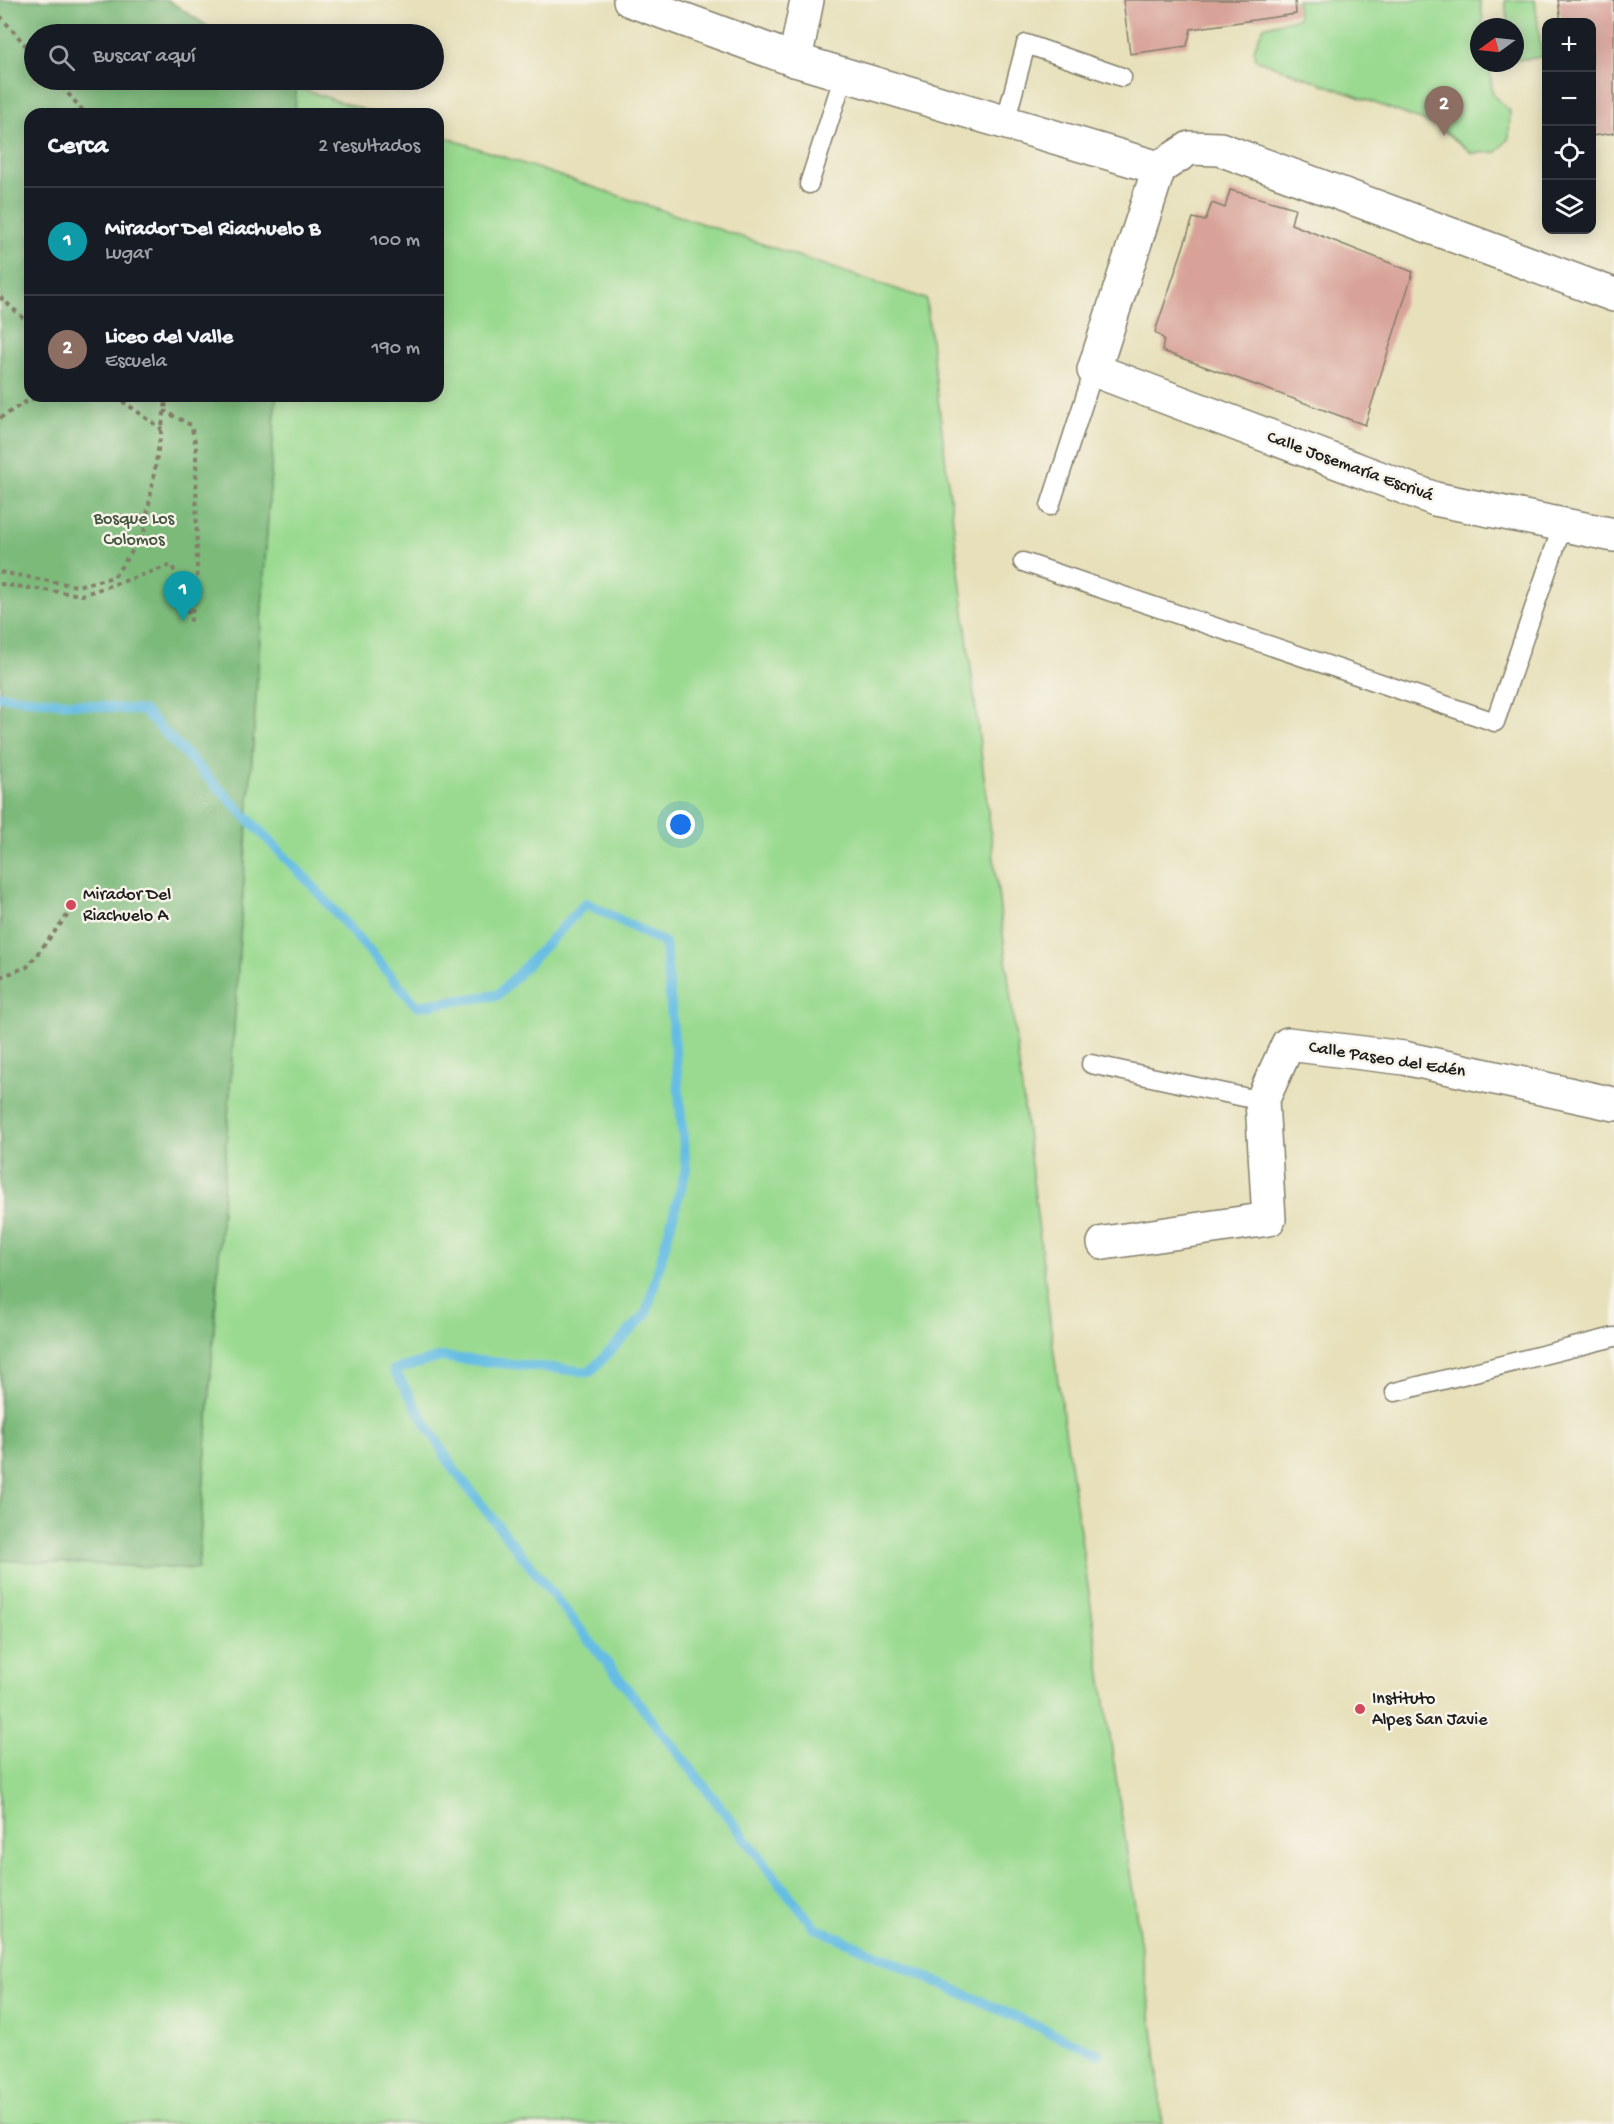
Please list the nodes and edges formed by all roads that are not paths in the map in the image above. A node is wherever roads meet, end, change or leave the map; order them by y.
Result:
1 (630, 0) edge
2 (807, 0) edge
3 (795, 60) junction
4 (844, 75) junction
5 (1122, 77) dead end
6 (1005, 123) junction
7 (1159, 168) junction
8 (809, 184) dead end
9 (1614, 295) edge
10 (1094, 370) junction
11 (1050, 506) dead end
12 (1563, 524) junction
13 (1614, 535) edge
14 (1023, 562) dead end
15 (1091, 1064) dead end
16 (1262, 1101) junction
17 (1614, 1104) edge
18 (1104, 1243) dead end
19 (1614, 1337) edge
20 (1395, 1392) dead end

1 - 3 street
2 - 3 street
3 - 4 street
4 - 6 street
4 - 8 lane
5 - 6 lane
6 - 7 street
7 - 9 street
7 - 10 street
10 - 11 lane
10 - 12 street, Calle Josemaría Escrivá
12 - 13 street, Calle Josemaría Escrivá
12 - 14 lane
15 - 16 lane
16 - 17 street, Calle Paseo del Edén
16 - 18 street, Calle Paseo del Edén
19 - 20 lane

